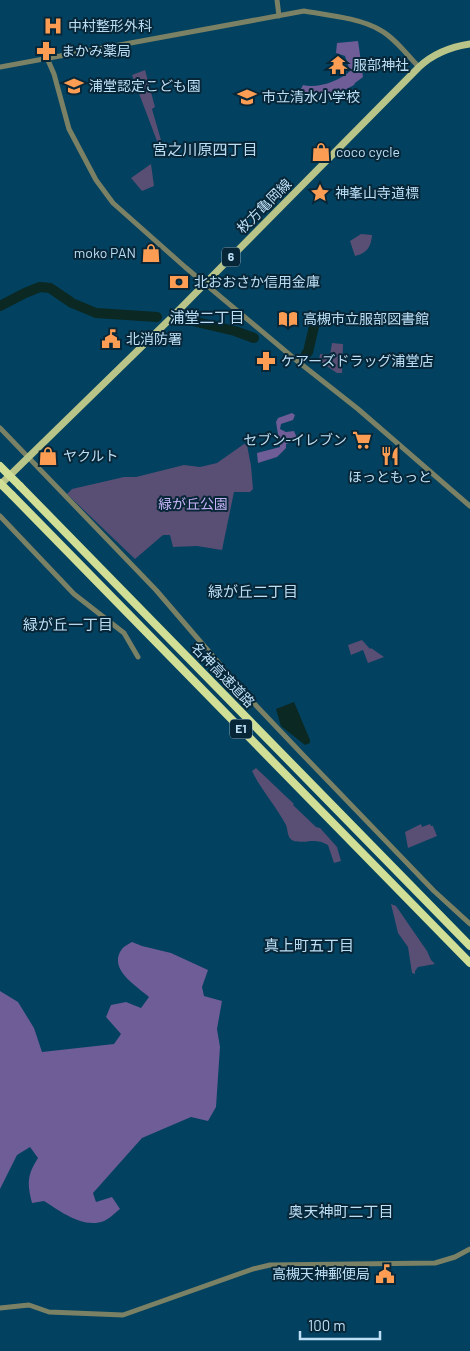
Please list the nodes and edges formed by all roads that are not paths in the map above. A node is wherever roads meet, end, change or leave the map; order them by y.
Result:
1 (277, 0) edge
2 (279, 16) junction
3 (470, 44) edge
4 (46, 58) junction
5 (0, 67) edge
6 (419, 67) junction
7 (205, 283) junction
8 (0, 428) edge
9 (28, 458) junction
10 (0, 466) edge
11 (0, 484) edge
12 (470, 506) edge
13 (0, 516) edge
14 (138, 657) dead end
15 (470, 924) edge
16 (470, 946) edge
17 (470, 963) edge
18 (470, 1249) edge
19 (0, 1308) edge

1 - 2 street
2 - 4 street
2 - 6 street
3 - 6 main road, 枚方亀岡線 / 6
4 - 5 street
4 - 7 street
6 - 7 main road, 枚方亀岡線 / 6
7 - 9 main road, 枚方亀岡線 / 6
7 - 12 street
8 - 9 street
9 - 11 main road, 枚方亀岡線 / 6
9 - 15 street
10 - 16 highway, 名神高速道路 / E1, bridge
11 - 17 highway, 名神高速道路 / E1, bridge
13 - 14 street
18 - 19 street

